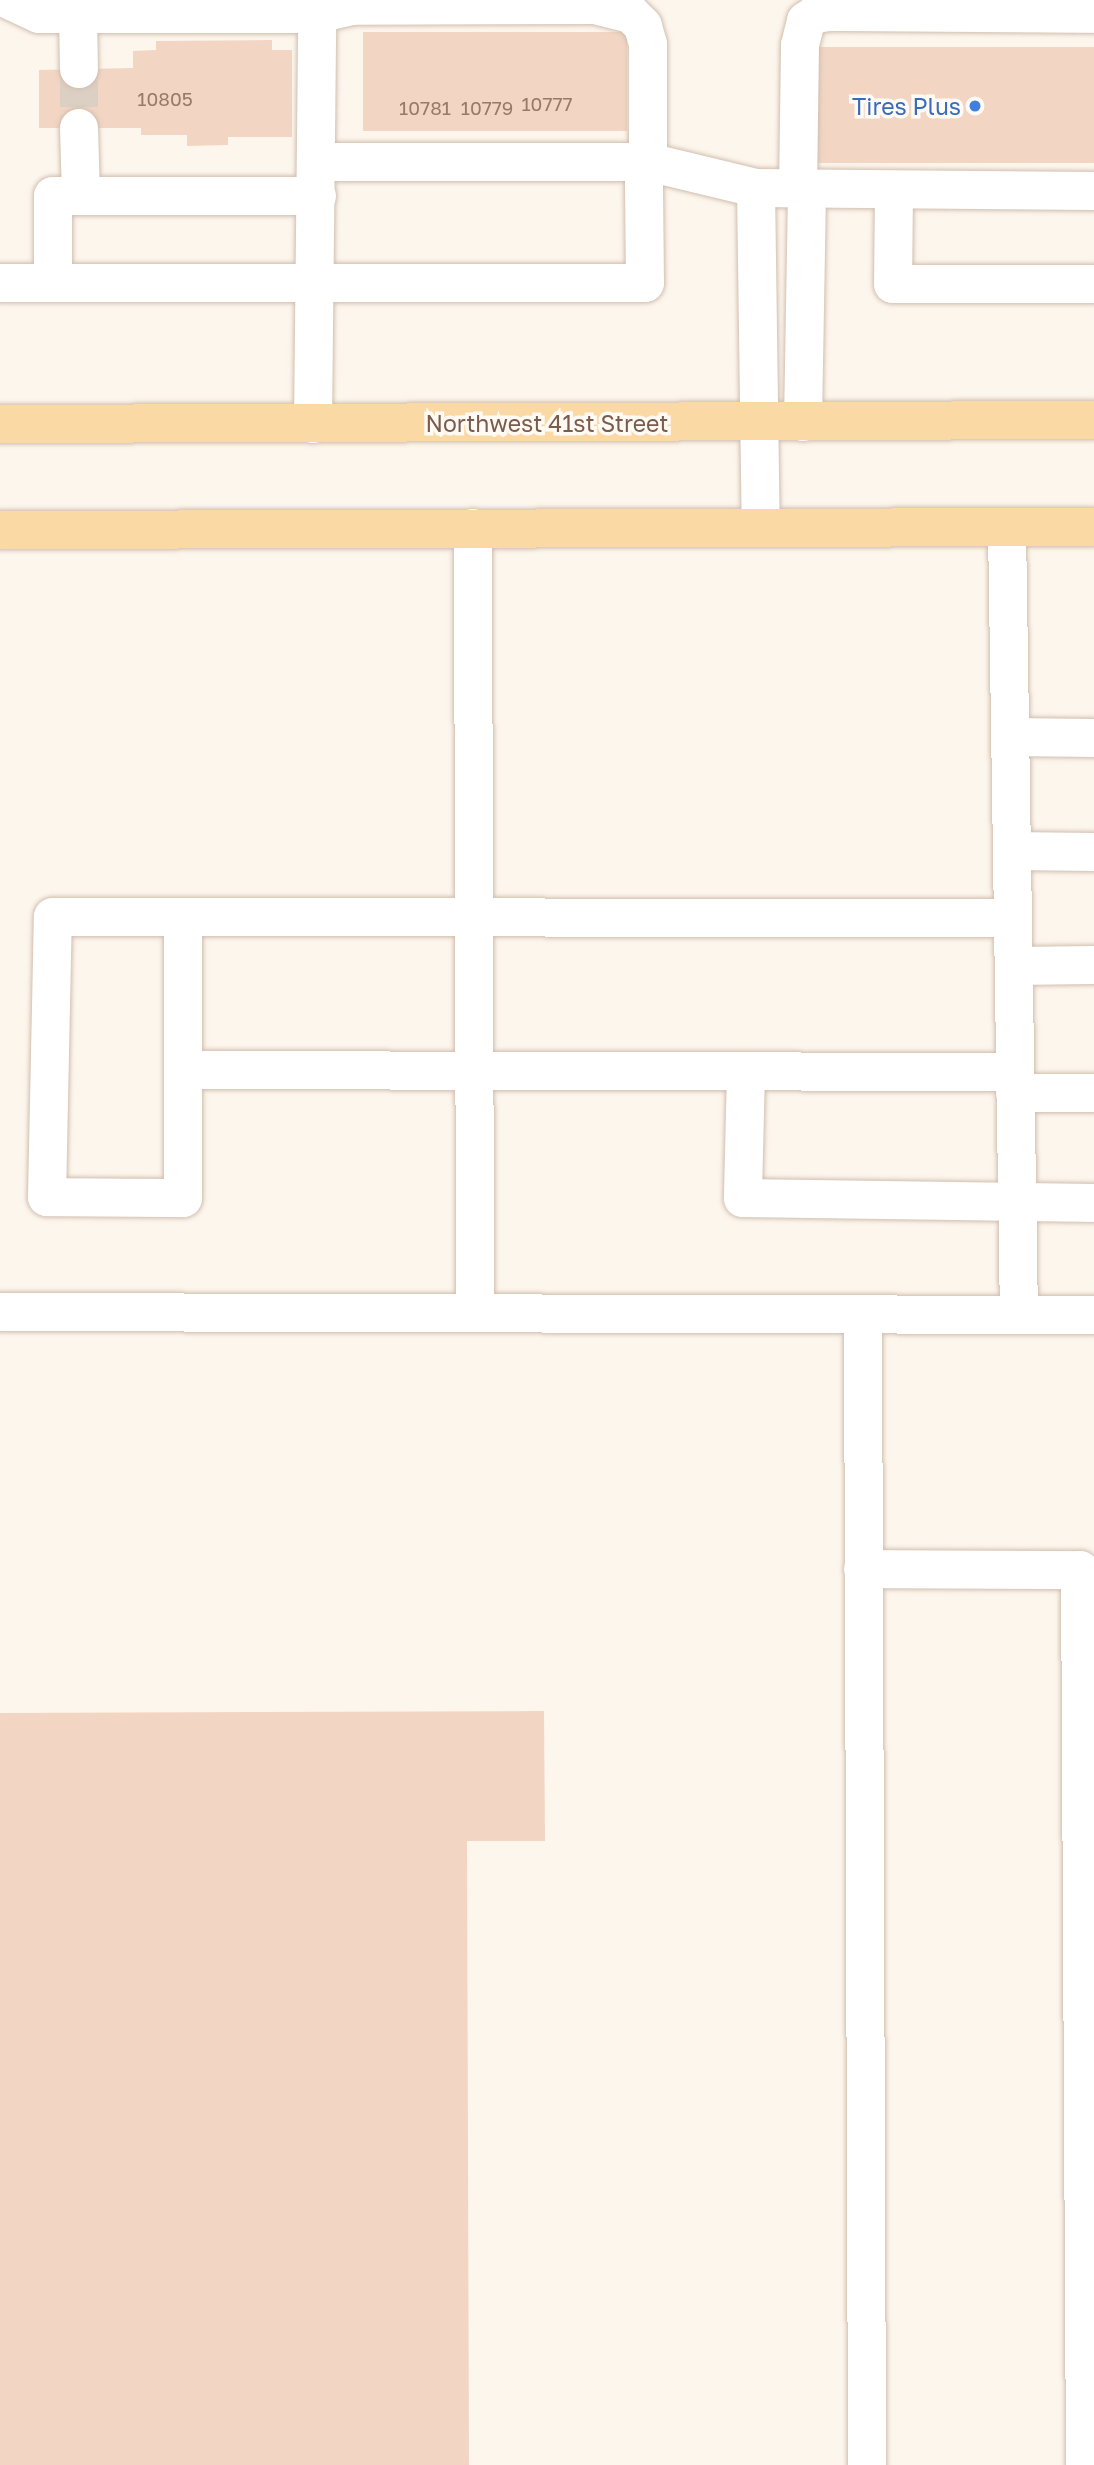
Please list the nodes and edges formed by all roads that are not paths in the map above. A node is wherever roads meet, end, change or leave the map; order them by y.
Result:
1 (9, 0) edge
2 (78, 14) junction
3 (317, 14) junction
4 (1094, 14) edge
5 (79, 69) tunnel mouth
6 (79, 128) tunnel mouth
7 (648, 162) junction
8 (317, 179) junction
9 (756, 188) junction
10 (802, 189) junction
11 (894, 191) junction
12 (1094, 191) edge
13 (81, 195) junction
14 (315, 281) junction
15 (0, 283) edge
16 (53, 283) junction
17 (1094, 284) edge
18 (1094, 420) edge
19 (761, 422) junction
20 (803, 422) junction
21 (0, 424) edge
22 (313, 424) junction
23 (761, 527) junction
24 (1007, 527) junction
25 (1094, 527) edge
26 (473, 528) junction
27 (0, 530) edge
28 (1010, 737) junction
29 (1094, 738) edge
30 (1012, 851) junction
31 (1094, 852) edge
32 (183, 917) junction
33 (474, 918) junction
34 (1013, 918) junction
35 (1094, 965) edge
36 (1014, 966) junction
37 (474, 1069) junction
38 (183, 1070) junction
39 (746, 1071) junction
40 (1015, 1083) junction
41 (1094, 1093) edge
42 (1017, 1202) junction
43 (1094, 1203) edge
44 (0, 1312) edge
45 (475, 1313) junction
46 (863, 1315) junction
47 (1019, 1315) junction
48 (1094, 1315) edge
49 (863, 1569) junction
50 (867, 2465) edge
51 (1085, 2465) edge

1 - 2 lane
2 - 3 lane
2 - 5 lane
3 - 7 lane
3 - 8 lane
4 - 10 lane
6 - 13 lane
7 - 8 lane
7 - 9 lane
7 - 14 lane
8 - 13 lane
8 - 14 lane
9 - 10 lane
9 - 19 lane
10 - 11 lane
10 - 20 lane
11 - 12 lane
11 - 17 lane
13 - 16 lane
14 - 16 lane
14 - 22 lane
15 - 16 lane
18 - 20 main road, Northwest 41st Street
19 - 20 main road, Northwest 41st Street
19 - 22 main road, Northwest 41st Street
19 - 23 lane
21 - 22 main road, Northwest 41st Street
23 - 24 main road
23 - 26 main road
24 - 25 main road
24 - 28 lane
26 - 27 main road
26 - 33 lane
28 - 29 lane
28 - 30 lane
30 - 31 lane
30 - 34 lane
32 - 33 lane
32 - 38 lane
32 - 38 lane
33 - 34 lane
33 - 37 lane
34 - 36 lane
35 - 36 lane
36 - 40 lane
37 - 38 lane
37 - 39 lane
37 - 45 lane
39 - 40 lane
39 - 42 lane
40 - 41 lane
40 - 42 lane
42 - 43 lane
42 - 47 lane
44 - 45 lane
45 - 46 lane
46 - 47 lane
46 - 49 lane
47 - 48 lane
49 - 50 lane
49 - 51 lane

